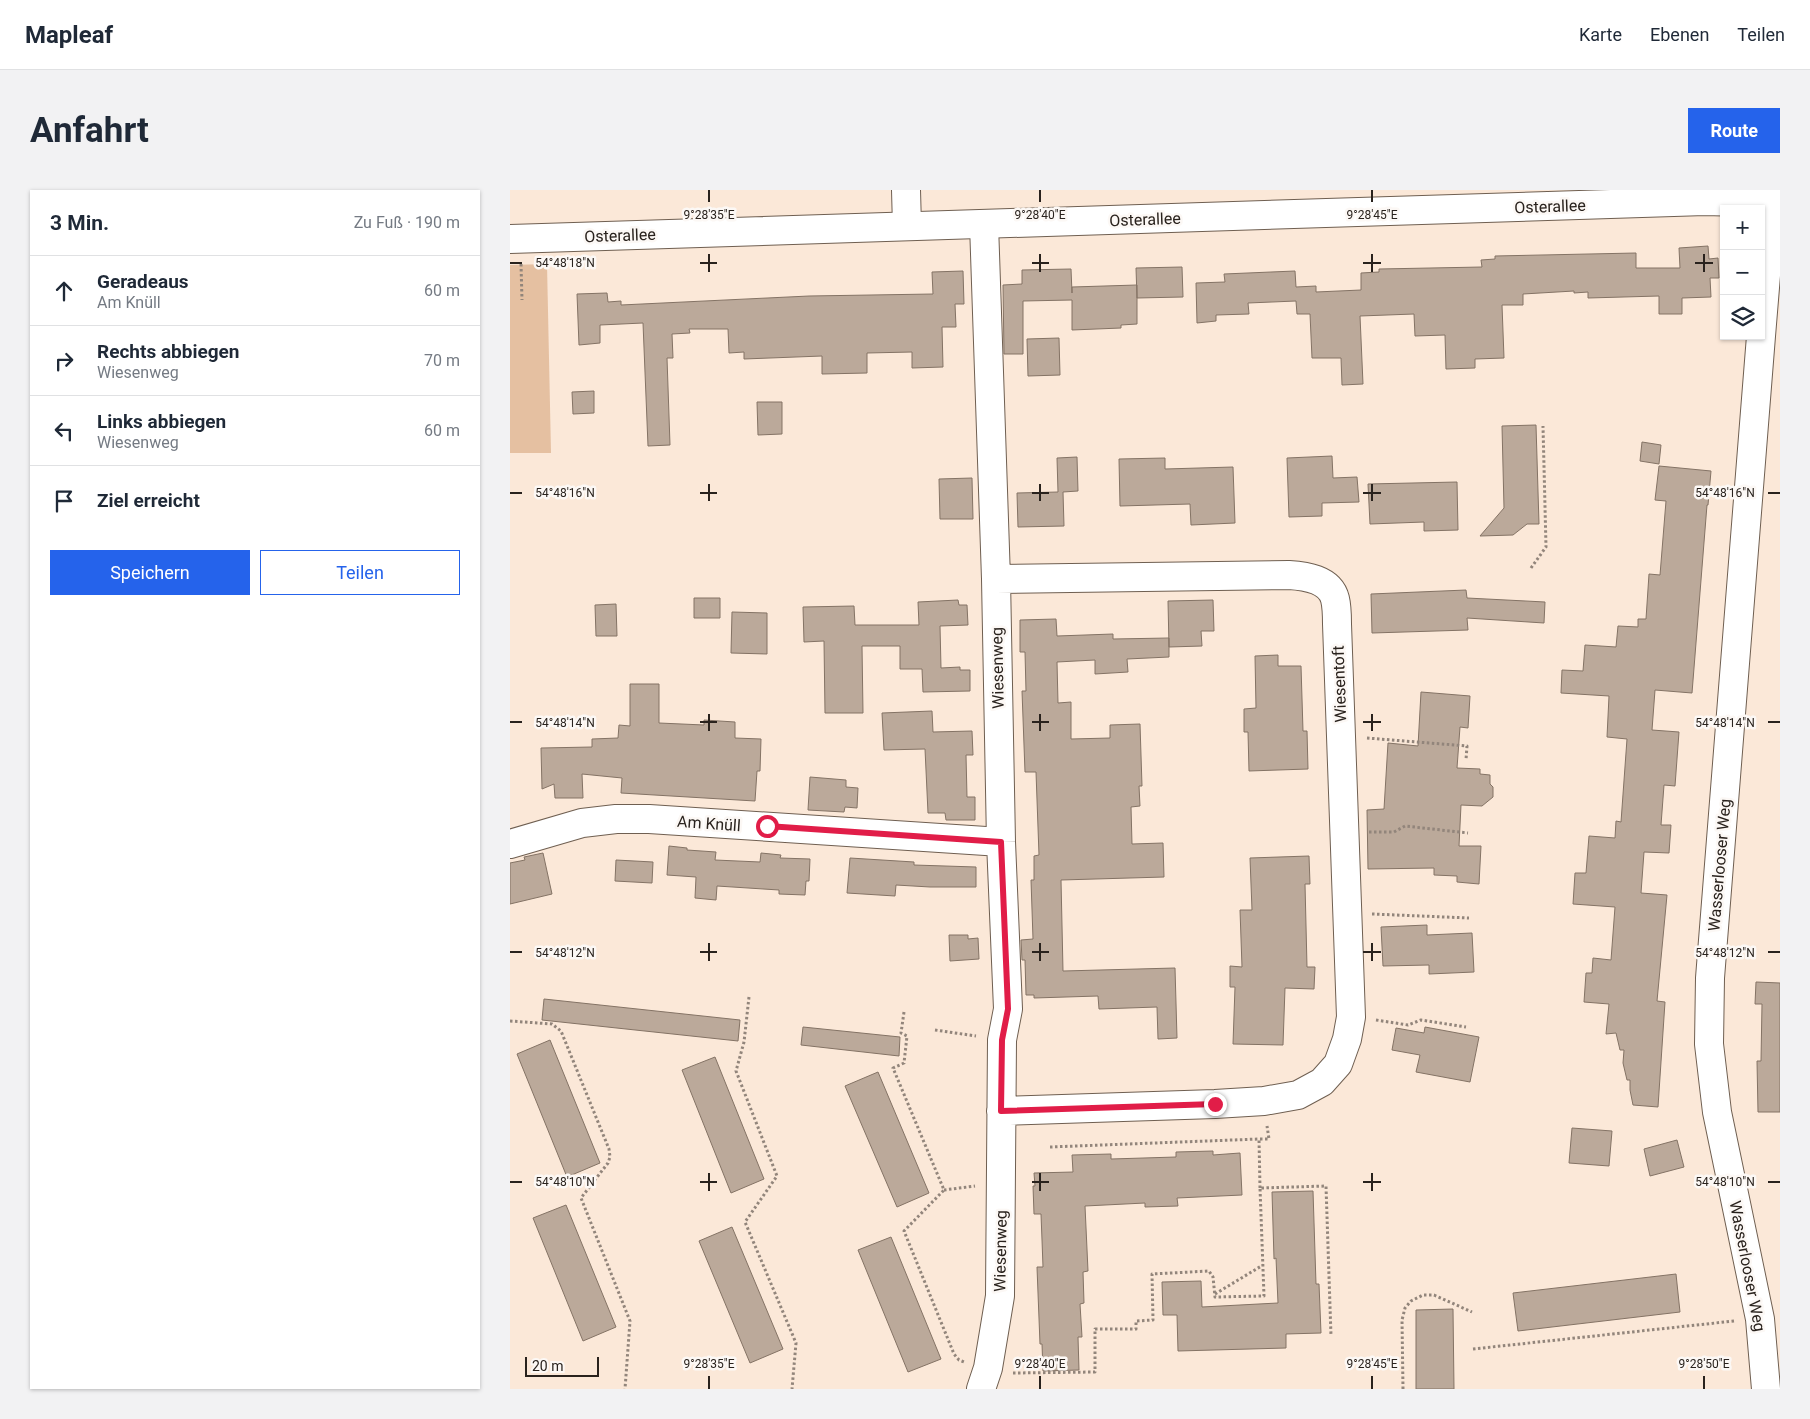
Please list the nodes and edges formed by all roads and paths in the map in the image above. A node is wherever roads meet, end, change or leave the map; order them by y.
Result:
1 (906, 190) edge
2 (1775, 198) edge
3 (984, 224) junction
4 (907, 226) junction
5 (515, 239) edge
6 (1765, 297) edge
7 (522, 300) dead end
8 (1761, 340) edge
9 (1543, 426) dead end
10 (1531, 568) dead end
11 (996, 579) junction
12 (1341, 736) junction
13 (1466, 760) dead end
14 (1394, 832) dead end
15 (1468, 833) dead end
16 (1001, 842) junction
17 (510, 844) edge
18 (1378, 915) dead end
19 (1469, 918) dead end
20 (749, 997) dead end
21 (904, 1012) dead end
22 (1351, 1017) junction
23 (510, 1021) edge
24 (1466, 1027) dead end
25 (935, 1030) dead end
26 (1002, 1040) junction
27 (1264, 1101) junction
28 (1001, 1111) junction
29 (1259, 1139) junction
30 (1050, 1147) dead end
31 (1260, 1188) junction
32 (1263, 1265) junction
33 (1215, 1294) dead end
34 (1472, 1312) dead end
35 (1760, 1319) junction
36 (1331, 1336) dead end
37 (1473, 1349) dead end
38 (984, 1378) edge
39 (625, 1389) edge
40 (792, 1389) edge
41 (1403, 1389) edge
42 (1766, 1389) edge

1 - 4 street
2 - 3 street, Osterallee
2 - 6 street, Wasserlooser Weg
3 - 4 street, Osterallee
3 - 11 street, Wiesenweg
4 - 5 street, Osterallee
5 - 7 path
8 - 35 street, Wasserlooser Weg
9 - 10 path
11 - 12 street, Wiesentoft
11 - 16 street, Wiesenweg
12 - 13 path
12 - 22 street, Wiesentoft
14 - 15 path
16 - 17 street, Am Knüll
16 - 26 street, Wiesenweg
18 - 19 path
20 - 40 path
21 - 38 path
22 - 24 path
22 - 27 street, Wiesentoft
23 - 39 path
25 - 26 path
26 - 28 street, Wiesenweg
27 - 28 street
27 - 29 path
28 - 38 street, Wiesenweg
29 - 30 path
29 - 31 path
31 - 32 path
31 - 36 path
32 - 33 path
32 - 38 path
34 - 41 path
35 - 37 path
35 - 42 street, Wasserlooser Weg

